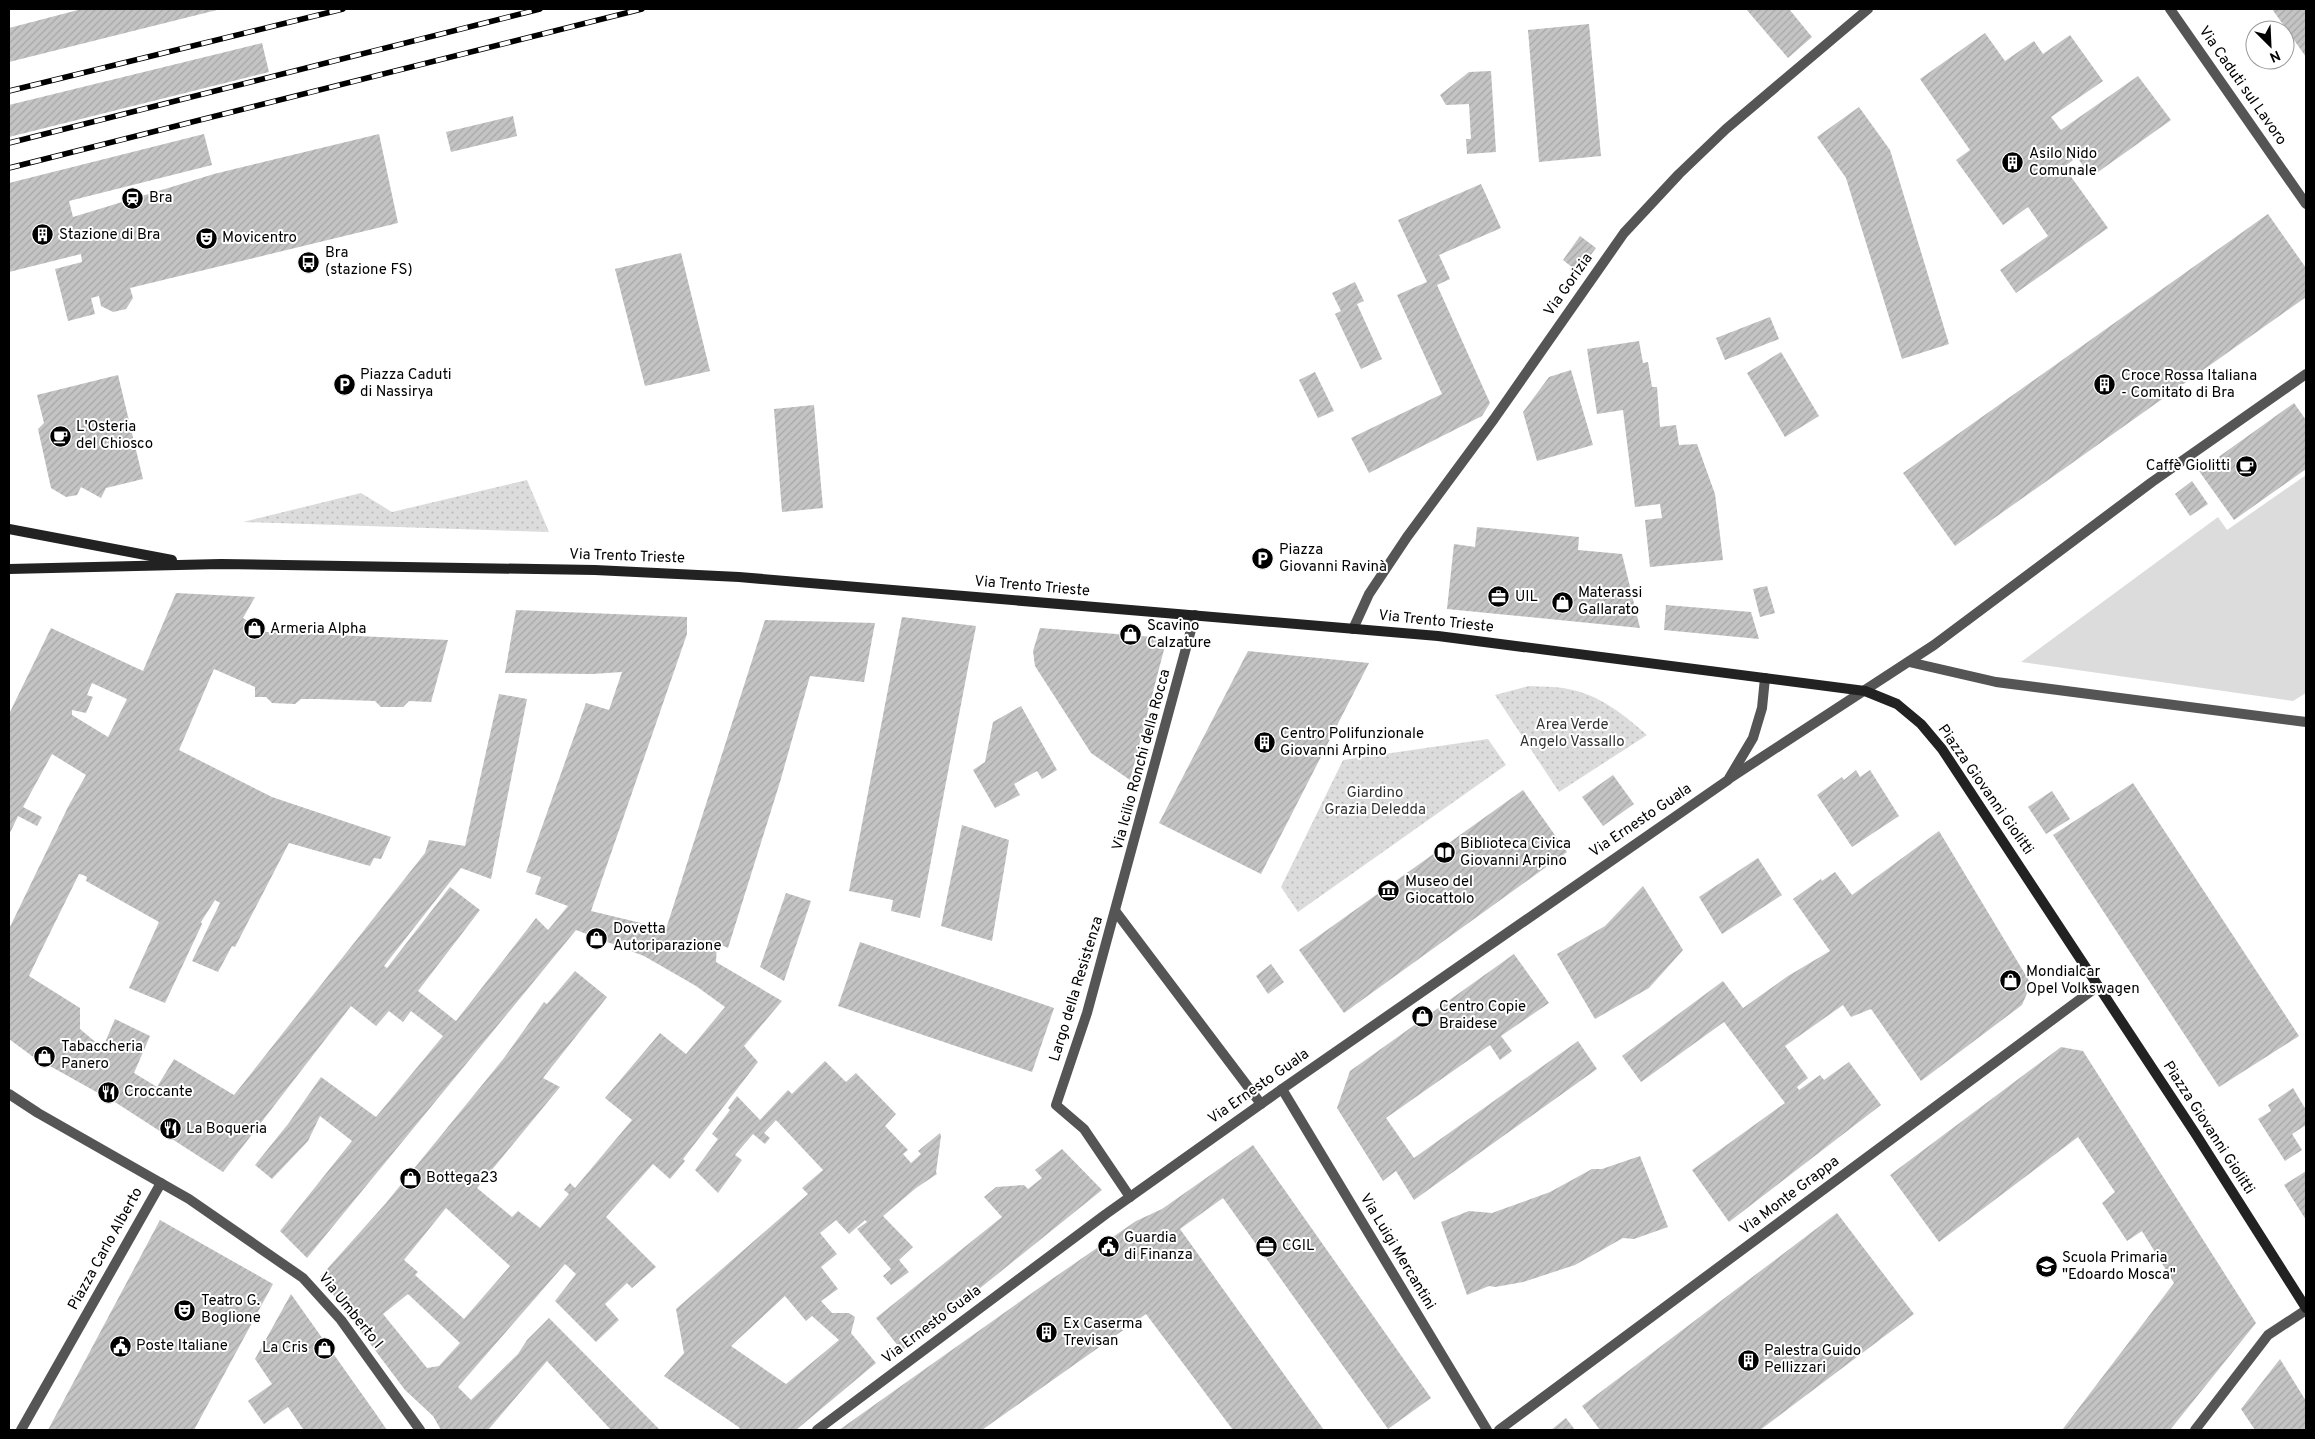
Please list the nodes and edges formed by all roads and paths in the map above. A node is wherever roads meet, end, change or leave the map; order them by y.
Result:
1 (1868, 9) edge
2 (2170, 9) edge
3 (2306, 204) edge
4 (2306, 374) edge
5 (9, 529) edge
6 (192, 564) junction
7 (9, 569) edge
8 (1195, 615) junction
9 (1353, 629) junction
10 (1909, 662) junction
11 (1765, 678) junction
12 (1865, 691) junction
13 (2306, 722) edge
14 (1728, 780) junction
15 (1116, 912) junction
16 (2098, 986) junction
17 (1282, 1088) junction
18 (9, 1094) edge
19 (1261, 1104) junction
20 (160, 1183) junction
21 (1130, 1197) junction
22 (2306, 1309) edge
23 (21, 1430) edge
24 (420, 1430) edge
25 (817, 1430) edge
26 (1487, 1430) edge
27 (1499, 1430) edge
28 (2195, 1430) edge

1 - 9 street, Via Gorizia
2 - 3 street, Via Caduti sul Lavoro
4 - 10 street
5 - 6 main road
6 - 7 main road
6 - 8 main road, Via Trento Trieste
8 - 9 main road, Via Trento Trieste
8 - 15 street, Via Icilio Ronchi della Rocca
9 - 11 main road, Via Trento Trieste
10 - 12 street
10 - 13 street
11 - 12 main road, Via Trento Trieste
11 - 14 street, Via Ernesto Guala
12 - 14 street, Via Ernesto Guala
12 - 16 main road, Piazza Giovanni Giolitti
14 - 17 street, Via Ernesto Guala
15 - 19 street, Largo della Resistenza
15 - 21 street, Largo della Resistenza
16 - 22 main road, Piazza Giovanni Giolitti
16 - 27 street, Via Monte Grappa
17 - 19 street, Via Ernesto Guala
17 - 26 street, Via Luigi Mercantini
18 - 20 street, Piazza Carlo Alberto
19 - 21 street, Via Ernesto Guala
20 - 23 street, Piazza Carlo Alberto
20 - 24 street, Via Umberto I
21 - 25 street, Via Ernesto Guala
22 - 28 street

